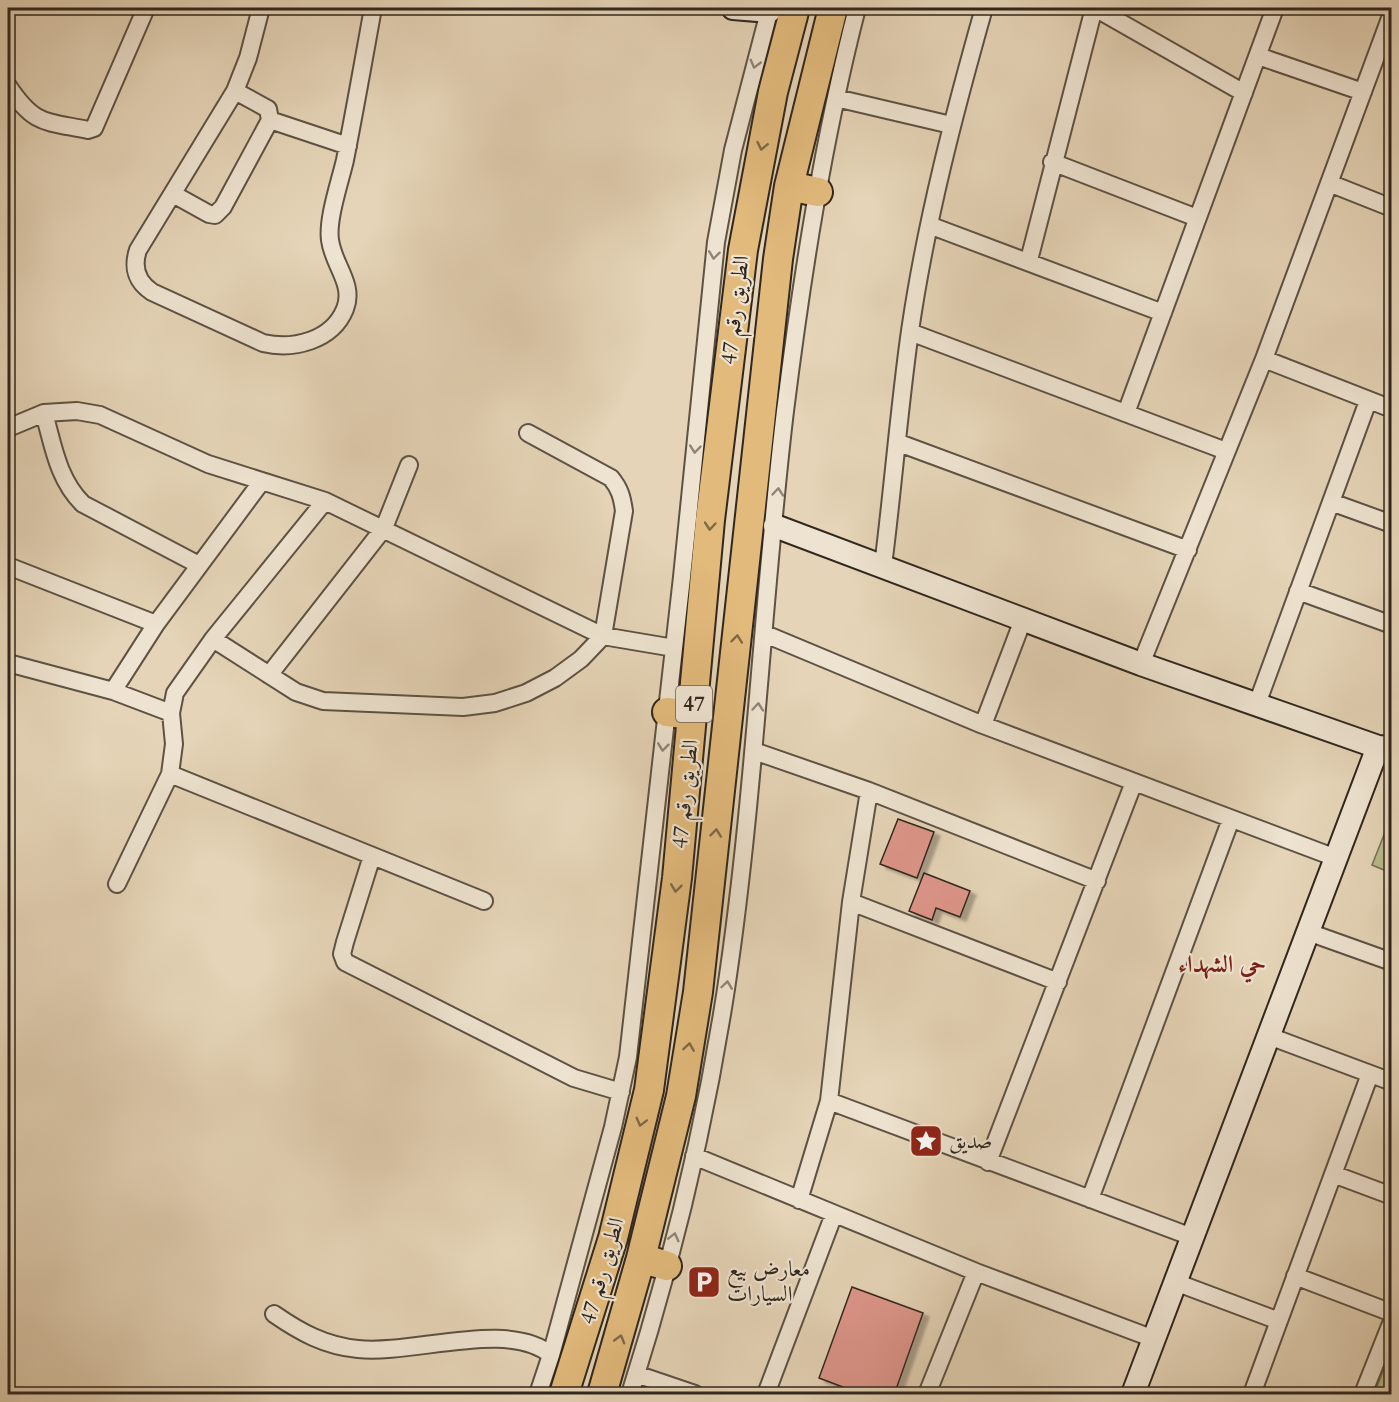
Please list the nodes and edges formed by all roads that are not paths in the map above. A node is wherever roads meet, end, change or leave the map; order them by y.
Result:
1 (146, 8) edge
2 (261, 8) edge
3 (373, 8) edge
4 (733, 8) edge
5 (857, 8) edge
6 (984, 8) edge
7 (1094, 8) edge
8 (1275, 8) edge
9 (782, 10) edge
10 (1392, 13) edge
11 (831, 16) edge
12 (1258, 56) junction
13 (8, 86) edge
14 (235, 92) junction
15 (1363, 92) junction
16 (1244, 93) junction
17 (836, 98) junction
18 (270, 120) junction
19 (951, 125) junction
20 (348, 146) junction
21 (1052, 162) junction
22 (1329, 183) junction
23 (789, 186) junction
24 (818, 192) junction
25 (173, 194) junction
26 (1392, 208) edge
27 (1197, 218) junction
28 (929, 225) junction
29 (1029, 260) junction
30 (1163, 313) junction
31 (910, 332) junction
32 (1264, 359) junction
33 (1368, 400) junction
34 (1392, 409) edge
35 (1126, 412) junction
36 (44, 413) junction
37 (8, 428) edge
38 (528, 433) dead end
39 (898, 443) junction
40 (1226, 451) junction
41 (409, 465) dead end
42 (262, 482) junction
43 (325, 501) junction
44 (1331, 502) junction
45 (1392, 524) edge
46 (775, 526) junction
47 (384, 528) junction
48 (1188, 550) junction
49 (199, 565) junction
50 (8, 566) edge
51 (883, 566) junction
52 (1298, 591) junction
53 (1024, 617) junction
54 (156, 624) junction
55 (1392, 625) edge
56 (765, 634) junction
57 (603, 636) junction
58 (213, 639) junction
59 (674, 648) junction
60 (8, 663) edge
61 (1141, 664) junction
62 (269, 675) junction
63 (113, 691) junction
64 (1257, 704) junction
65 (171, 713) junction
66 (680, 713) junction
67 (983, 725) junction
68 (1385, 748) edge
69 (754, 751) junction
70 (170, 774) junction
71 (1134, 782) junction
72 (869, 791) junction
73 (1232, 819) junction
74 (372, 856) junction
75 (1336, 858) junction
76 (1097, 881) junction
77 (117, 884) dead end
78 (484, 901) dead end
79 (851, 902) junction
80 (1308, 932) junction
81 (1392, 962) edge
82 (1058, 982) junction
83 (1269, 1036) junction
84 (1370, 1074) junction
85 (1392, 1082) edge
86 (635, 1091) junction
87 (681, 1096) junction
88 (829, 1101) junction
89 (694, 1156) junction
90 (988, 1162) junction
91 (1333, 1174) junction
92 (1392, 1196) edge
93 (1090, 1199) junction
94 (799, 1200) junction
95 (834, 1214) junction
96 (1192, 1237) junction
97 (654, 1262) junction
98 (976, 1272) junction
99 (1295, 1276) junction
100 (1175, 1282) junction
101 (1392, 1313) edge
102 (274, 1314) dead end
103 (1279, 1321) junction
104 (1392, 1321) edge
105 (1154, 1339) junction
106 (551, 1355) junction
107 (636, 1374) junction
108 (538, 1395) edge
109 (564, 1395) edge
110 (602, 1395) edge
111 (630, 1395) edge
112 (695, 1395) edge
113 (766, 1395) edge
114 (927, 1395) edge
115 (1133, 1395) edge
116 (1252, 1395) edge
117 (1364, 1395) edge

1 - 13 street
2 - 14 street
3 - 20 street
4 - 9 street
5 - 17 street
6 - 19 street
7 - 16 street
7 - 21 street
8 - 12 street
9 - 11 highway
9 -> 59 street
9 -> 66 highway, الطريق رقم 47 / 47
10 - 15 street
11 - 23 highway, الطريق رقم 47 / 47
12 - 15 street
12 - 16 street
14 - 18 street
14 - 25 street
15 - 22 street
16 - 27 street
17 - 19 street
17 - 24 street
18 - 20 street
18 - 25 street
19 - 28 street
20 - 25 street
21 - 27 street
21 - 29 street
22 - 26 street
22 - 32 street
23 - 24 highway
87 -> 23 highway, الطريق رقم 47 / 47
46 -> 24 street
27 - 30 street
28 - 29 street
28 - 31 street
29 - 30 street
30 - 35 street
31 - 35 street
31 - 39 street
32 - 33 street
32 - 40 street
33 - 34 street
33 - 44 street
35 - 40 street
36 - 37 street
36 - 42 street
36 - 49 street
38 - 57 street
39 - 48 street
39 - 51 street
40 - 48 street
41 - 47 street
42 - 43 street
42 - 49 street
43 - 47 street
43 - 58 street
44 - 45 street
44 - 52 street
46 - 51 street
46 - 56 street
47 - 57 street
47 - 62 street
48 - 61 street
49 - 54 street
50 - 54 street
51 - 53 street
52 - 55 street
52 - 64 street
53 - 61 street
53 - 67 street
54 - 63 street
56 - 67 street
69 -> 56 street
57 - 59 street
57 - 62 street
58 - 62 street
58 - 65 street
59 - 66 street
60 - 63 street
61 - 64 street
63 - 65 street
64 - 68 street
65 - 70 street
66 -> 86 highway, الطريق رقم 47 / 47
67 - 71 street
68 - 75 street
69 - 72 street
89 -> 69 street
70 - 74 street
70 - 77 street
71 - 73 street
71 - 76 street
72 - 76 street
72 - 79 street
73 - 75 street
73 - 93 street
74 - 78 street
74 - 86 street
75 - 80 street
76 - 82 street
79 - 82 street
79 - 88 street
80 - 81 street
80 - 83 street
82 - 90 street
83 - 84 street
83 - 96 street
84 - 85 street
84 - 91 street
86 - 87 highway
86 - 106 street
86 -> 109 highway, الطريق رقم 47 / 47
87 - 97 highway, الطريق رقم 47 / 47
88 - 90 street
88 - 94 street
89 - 94 street
97 -> 89 street
90 - 93 street
91 - 92 street
91 - 99 street
93 - 96 street
94 - 95 street
95 - 98 street
95 - 113 street
96 - 100 street
97 - 107 street
110 -> 97 highway, الطريق رقم 47 / 47
98 - 105 street
98 - 114 street
99 - 101 street
99 - 103 street
100 - 103 street
100 - 105 street
102 - 106 street
103 - 116 street
104 - 117 street
105 - 115 street
106 - 108 street
107 - 111 street
107 - 112 street

